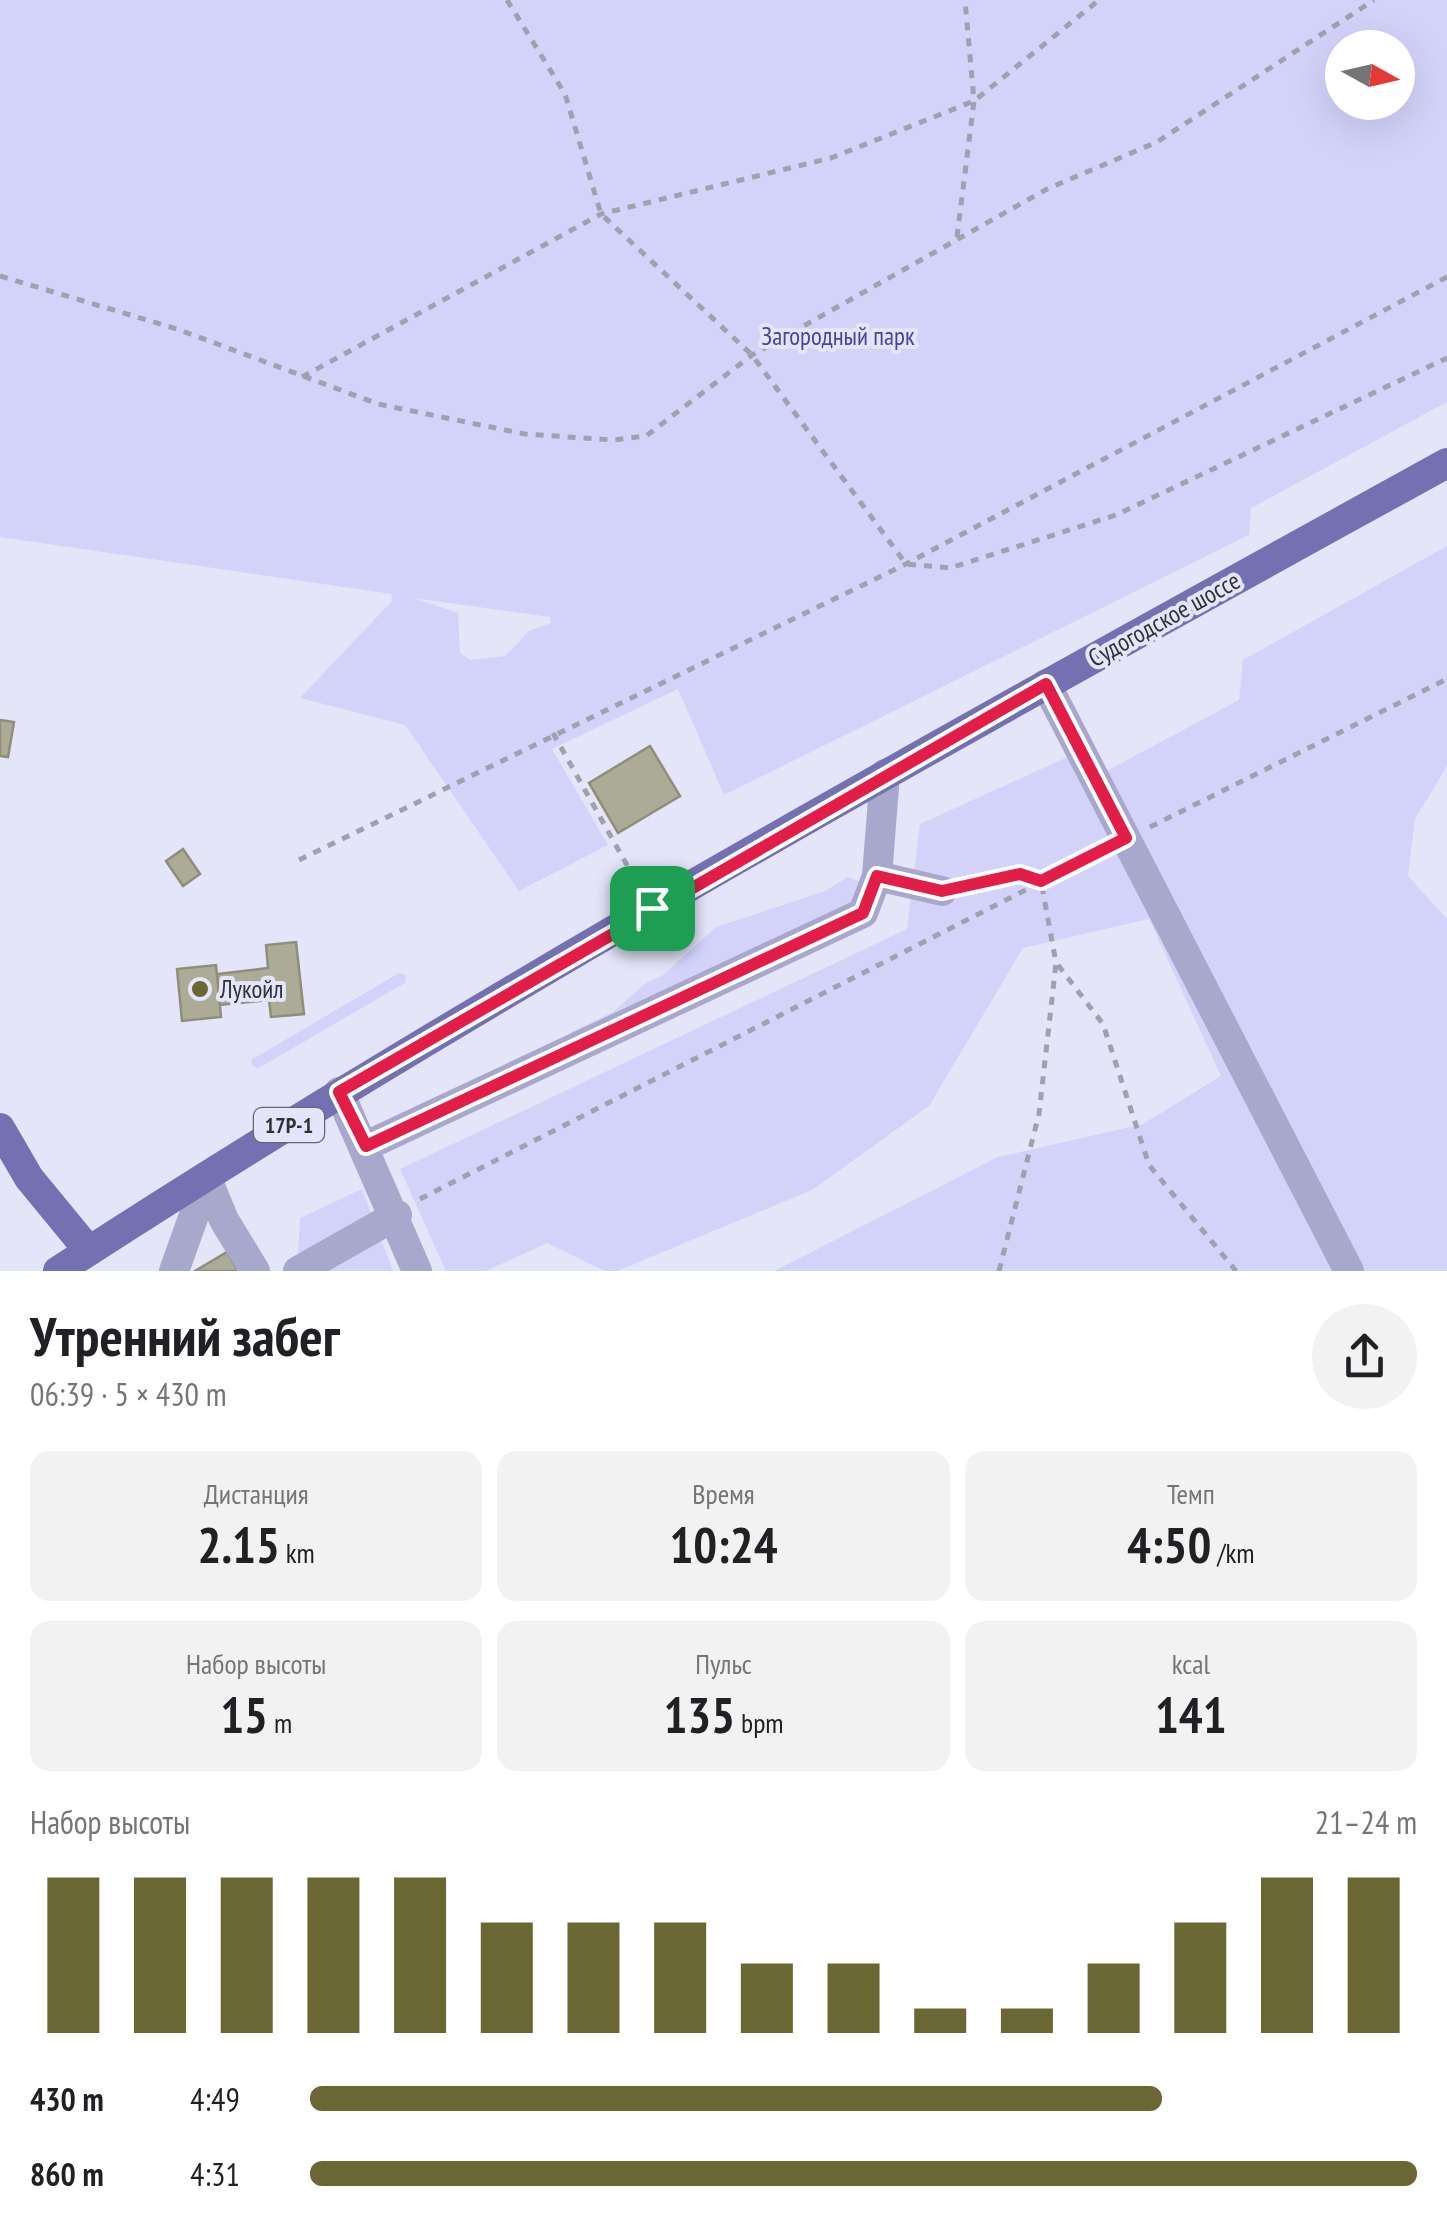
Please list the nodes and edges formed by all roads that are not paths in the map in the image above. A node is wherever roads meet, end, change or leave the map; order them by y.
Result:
1 (1447, 463) edge
2 (1046, 684) junction
3 (884, 774) junction
4 (877, 876) junction
5 (942, 891) road end
6 (339, 1092) junction
7 (0, 1128) edge
8 (366, 1146) junction
9 (206, 1179) junction
10 (396, 1215) junction
11 (89, 1250) junction
12 (58, 1271) edge
13 (174, 1271) edge
14 (256, 1271) edge
15 (298, 1271) edge
16 (417, 1271) edge
17 (1350, 1271) edge

1 - 2 main road, Судогодское шоссе / 17Р-1
2 - 3 main road, Судогодское шоссе / 17Р-1
2 - 17 street
3 - 4 street
3 - 6 main road, Судогодское шоссе / 17Р-1
4 - 5 street
4 - 8 street
6 - 8 street
6 - 9 main road, Судогодское шоссе / 17Р-1
7 - 11 main road
8 - 10 street
9 - 11 main road, Судогодское шоссе / 17Р-1
9 - 13 street
9 - 14 street
10 - 15 street
10 - 16 street
11 - 12 main road, Судогодское шоссе / 17Р-1

